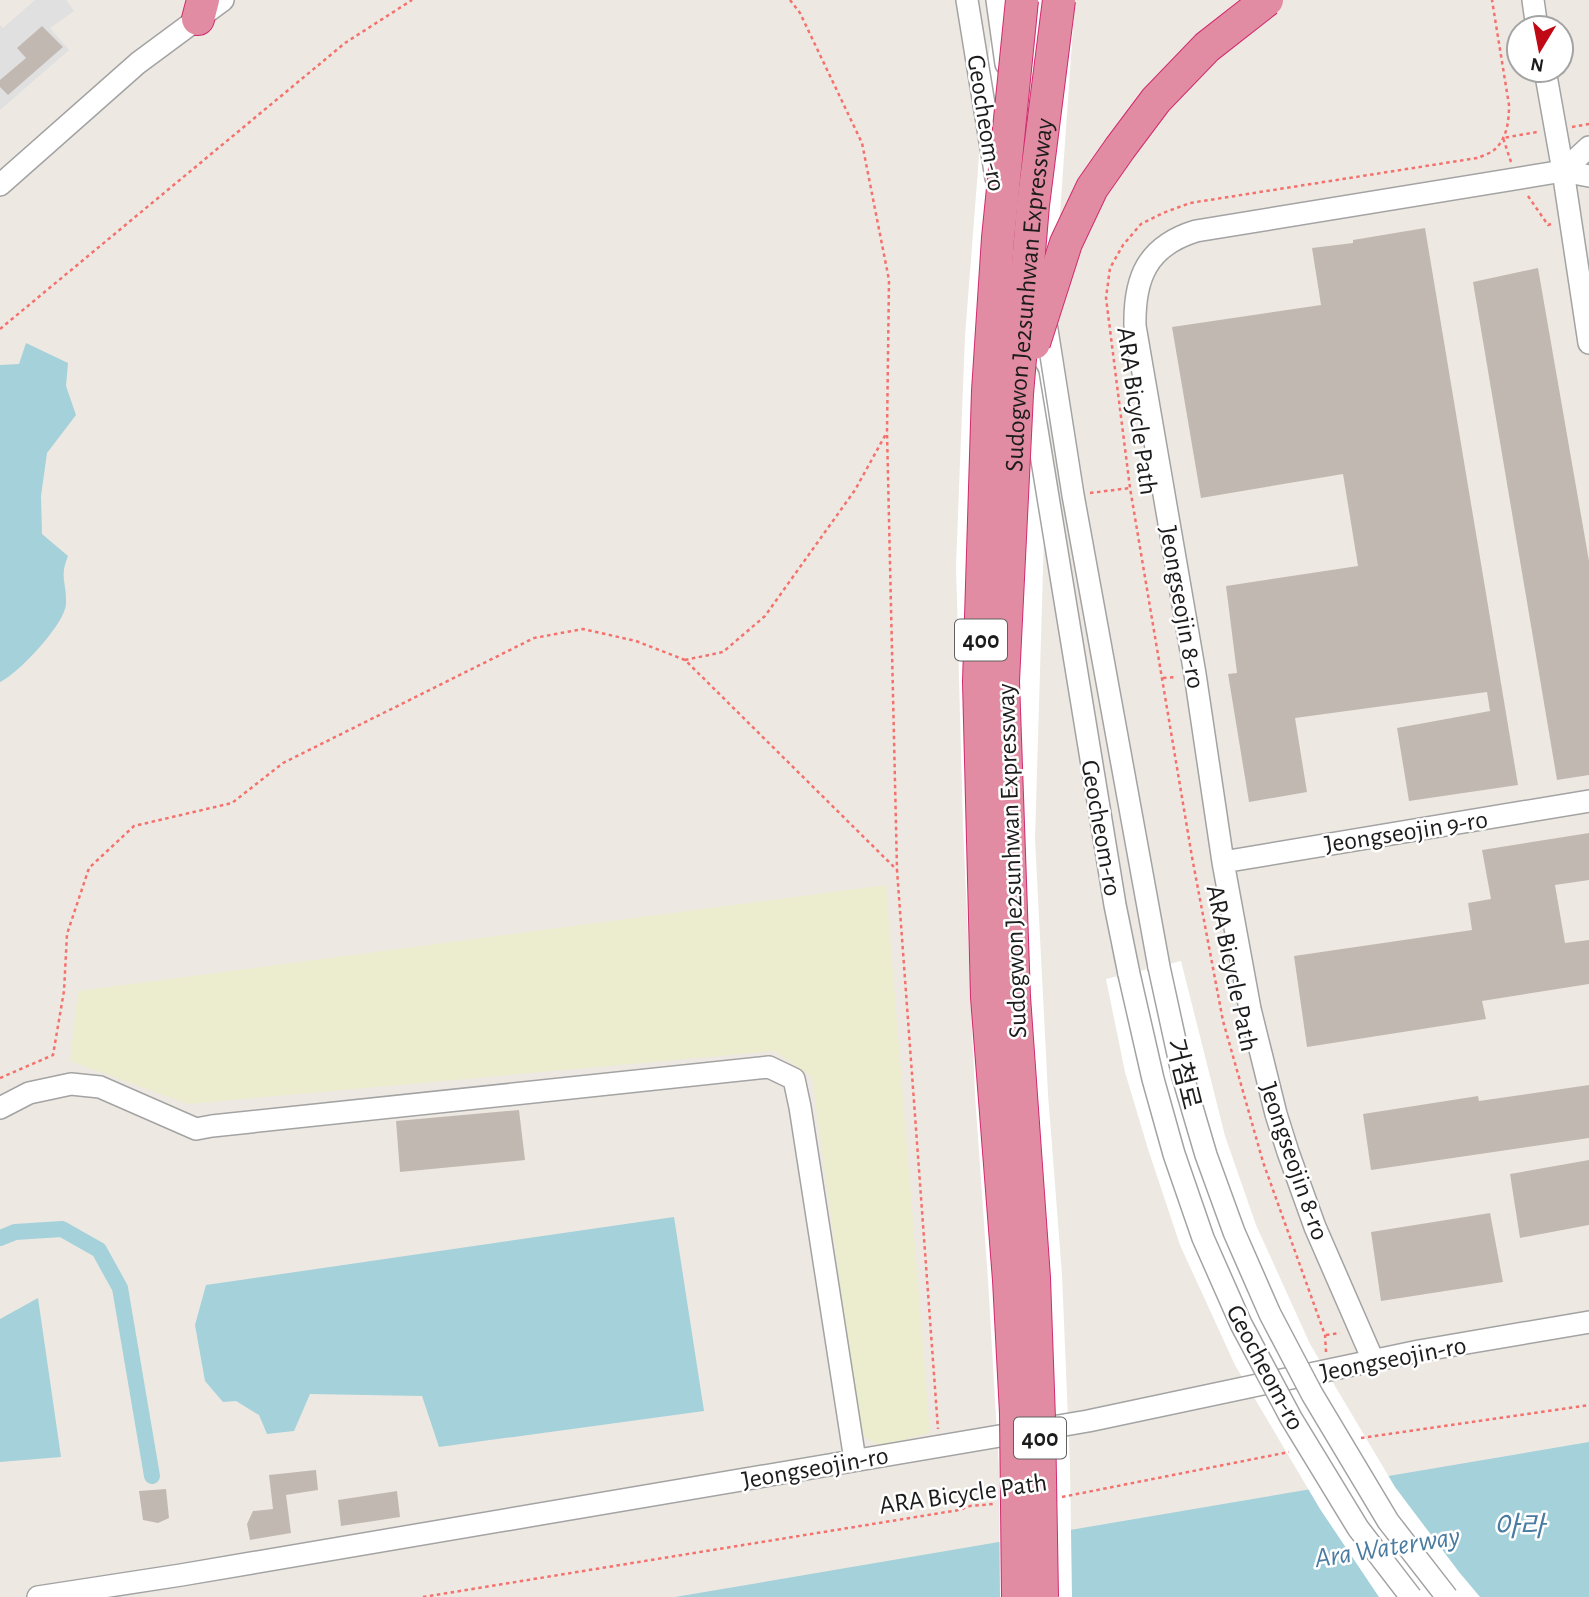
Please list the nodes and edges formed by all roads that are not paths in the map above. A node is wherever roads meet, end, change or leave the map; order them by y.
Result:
1 (223, 0) edge
2 (967, 0) edge
3 (1059, 0) edge
4 (1267, 0) edge
5 (1014, 5) edge
6 (200, 9) edge
7 (1547, 84) edge
8 (1589, 147) edge
9 (1563, 171) junction
10 (1589, 176) edge
11 (0, 185) edge
12 (1589, 343) edge
13 (1017, 394) junction
14 (1073, 495) joint
15 (1589, 801) edge
16 (1223, 862) junction
17 (0, 1108) edge
18 (1589, 1322) edge
19 (1373, 1360) junction
20 (855, 1461) junction
21 (38, 1597) edge
22 (1018, 1597) edge
23 (1042, 1597) edge
24 (1410, 1597) edge
25 (1447, 1597) edge

1 - 6 street
2 - 24 street, Geocheom-ro, bridge
3 - 13 highway, Sudogwon Je2sunhwan Expressway / 400, bridge
4 - 13 highway, bridge
5 - 14 street, Geocheom-ro
5 - 22 highway, Sudogwon Je2sunhwan Expressway / 400, bridge
6 - 11 street
7 - 9 street
8 - 9 street
9 - 10 street
9 - 12 street
9 - 16 street, Jeongseojin 8-ro
13 - 23 highway, Sudogwon Je2sunhwan Expressway / 400, bridge
14 - 25 street, 거첨로, bridge
15 - 16 street, Jeongseojin 9-ro
16 - 19 street, Jeongseojin 8-ro
17 - 20 street
18 - 19 street, Jeongseojin-ro
19 - 20 street, Jeongseojin-ro
20 - 21 street, Jeongseojin-ro

